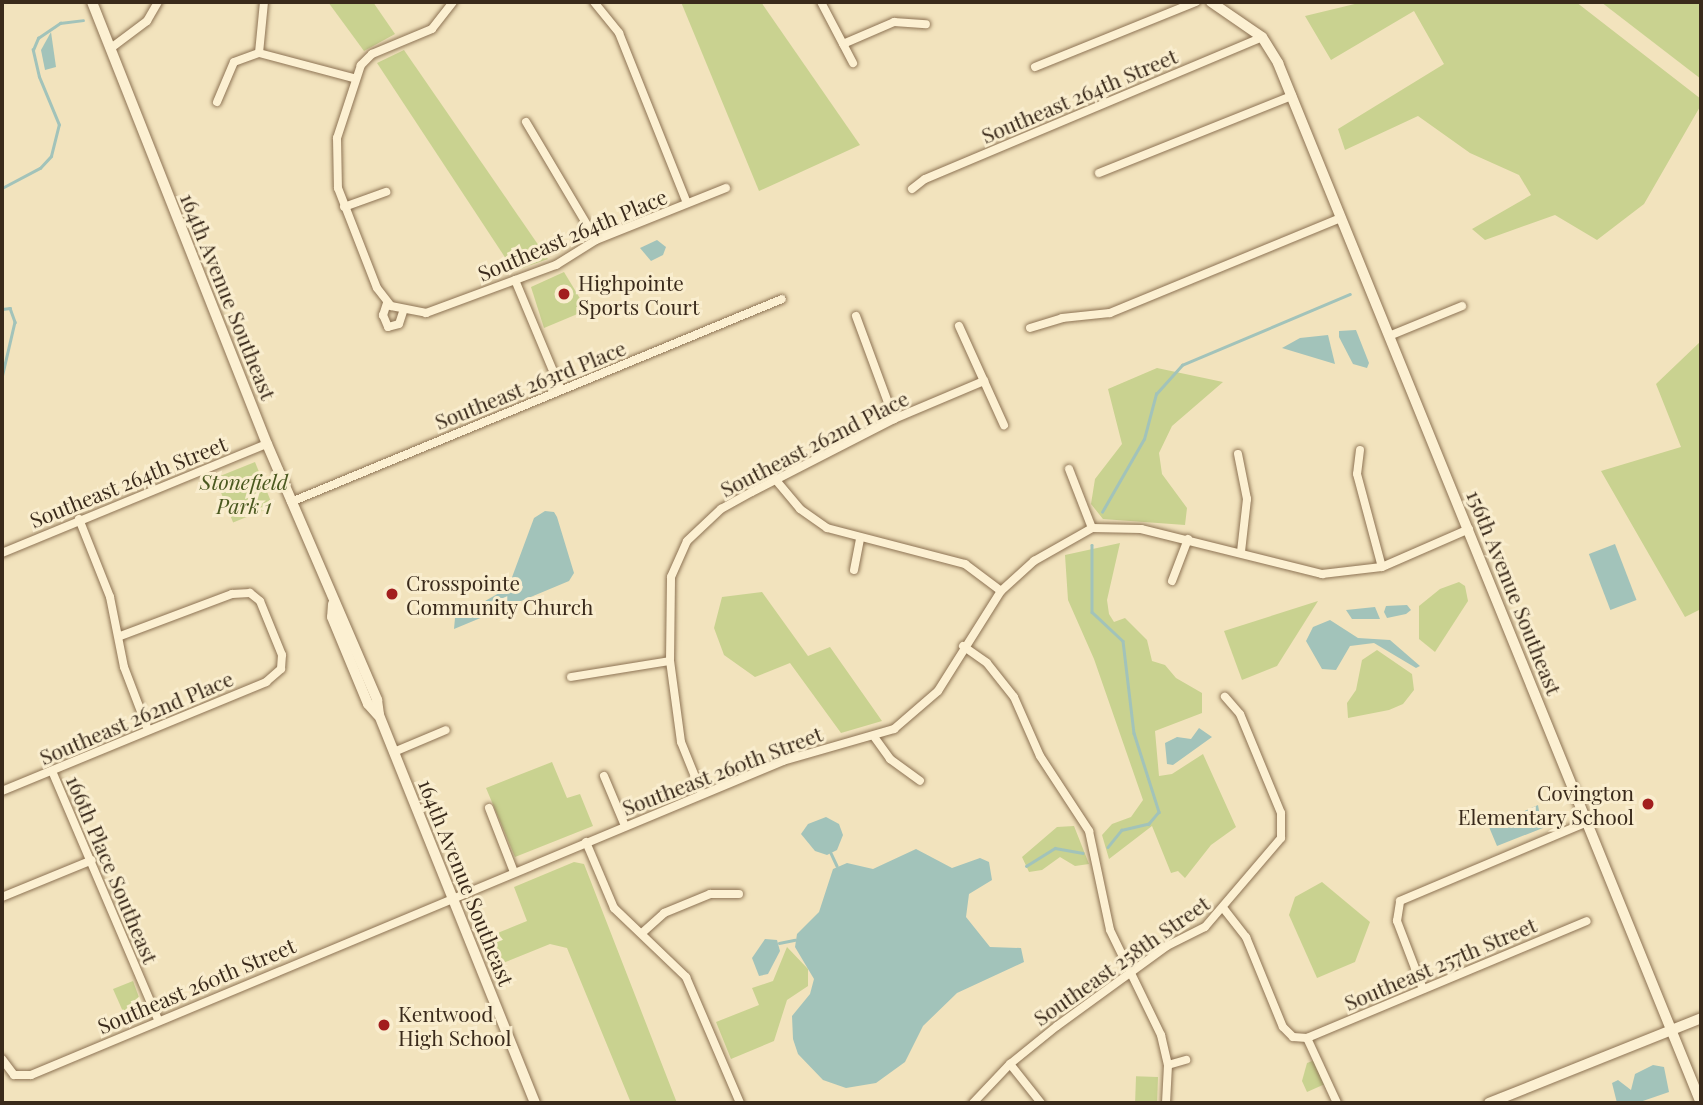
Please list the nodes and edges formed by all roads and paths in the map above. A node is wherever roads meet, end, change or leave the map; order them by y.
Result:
1 (92, 2) edge
2 (158, 2) edge
3 (264, 2) edge
4 (453, 2) edge
5 (594, 2) edge
6 (821, 2) edge
7 (1196, 2) edge
8 (1211, 2) edge
9 (926, 24) dead end
10 (1262, 37) junction
11 (843, 44) junction
12 (111, 48) junction
13 (259, 53) junction
14 (853, 63) dead end
15 (1035, 67) dead end
16 (353, 78) junction
17 (1292, 96) junction
18 (218, 102) dead end
19 (526, 121) dead end
20 (1099, 173) dead end
21 (726, 188) dead end
22 (912, 189) dead end
23 (386, 192) dead end
24 (687, 203) junction
25 (344, 208) junction
26 (1341, 218) junction
27 (596, 240) junction
28 (515, 280) junction
29 (782, 299) dead end
30 (389, 304) junction
31 (1462, 306) dead end
32 (403, 312) junction
33 (856, 316) dead end
34 (959, 326) dead end
35 (1030, 328) dead end
36 (1389, 337) junction
37 (984, 381) junction
38 (561, 390) junction
39 (894, 419) junction
40 (1004, 425) dead end
41 (267, 444) junction
42 (1360, 450) dead end
43 (1238, 454) dead end
44 (1069, 469) dead end
45 (775, 479) junction
46 (292, 502) junction
47 (79, 519) junction
48 (1092, 528) junction
49 (1469, 529) junction
50 (860, 538) junction
51 (1188, 539) junction
52 (1241, 552) junction
53 (2, 554) edge
54 (1382, 567) junction
55 (854, 570) dead end
56 (1172, 581) dead end
57 (1001, 591) junction
58 (120, 636) junction
59 (963, 646) junction
60 (670, 662) junction
61 (571, 677) dead end
62 (1225, 697) dead end
63 (148, 730) junction
64 (446, 730) dead end
65 (875, 738) junction
66 (394, 752) junction
67 (52, 771) junction
68 (604, 776) dead end
69 (920, 781) dead end
70 (2, 792) edge
71 (702, 794) junction
72 (489, 808) dead end
73 (1587, 822) junction
74 (625, 825) junction
75 (586, 842) junction
76 (92, 860) junction
77 (514, 872) junction
78 (739, 894) dead end
79 (2, 897) edge
80 (453, 897) junction
81 (1224, 909) junction
82 (1587, 921) dead end
83 (642, 933) junction
84 (1129, 971) junction
85 (1423, 989) junction
86 (1701, 1018) edge
87 (158, 1020) junction
88 (1672, 1030) junction
89 (1307, 1038) junction
90 (2, 1059) edge
91 (1186, 1060) dead end
92 (1010, 1064) junction
93 (1168, 1065) junction
94 (535, 1103) edge
95 (740, 1103) edge
96 (973, 1103) edge
97 (1041, 1103) edge
98 (1166, 1103) edge
99 (1336, 1103) edge
100 (1489, 1103) edge
101 (1700, 1103) edge

1 - 12 street, 164th Avenue Southeast
2 - 12 street
3 - 13 street
4 - 16 street
5 - 24 street
6 - 11 street
7 - 15 street
8 - 10 street
9 - 11 street
10 - 17 street, 156th Avenue Southeast
10 - 22 street, Southeast 264th Street
11 - 14 street
12 - 41 street, 164th Avenue Southeast
13 - 16 street
13 - 18 street
16 - 25 street
17 - 20 street
17 - 26 street, 156th Avenue Southeast
19 - 27 street
21 - 24 street, Southeast 264th Place
23 - 25 street
24 - 27 street, Southeast 264th Place
25 - 30 street
26 - 35 street
26 - 36 street, 156th Avenue Southeast
27 - 28 street, Southeast 264th Place
28 - 32 street, Southeast 264th Place
28 - 38 street
29 - 38 street, Southeast 263rd Place
30 - 32 street
30 - 32 street, Southeast 264th Place
31 - 36 street
33 - 39 street
34 - 37 street
36 - 49 street, 156th Avenue Southeast
37 - 39 street, Southeast 262nd Place
37 - 40 street
38 - 46 street, Southeast 263rd Place
39 - 45 street, Southeast 262nd Place
41 - 46 street, 164th Avenue Southeast
41 - 47 street, Southeast 264th Street
42 - 54 street
43 - 52 street
44 - 48 street
45 - 50 street
45 - 60 street, Southeast 262nd Place
46 - 66 street, 164th Avenue Southeast
47 - 53 street, Southeast 264th Street
47 - 58 street
48 - 51 street
48 - 57 street, Southeast 260th Street
49 - 54 street
49 - 73 street, 156th Avenue Southeast
50 - 55 street
50 - 57 street
51 - 52 street
51 - 56 street
52 - 54 street
57 - 59 street, Southeast 260th Street
58 - 63 street
58 - 63 street, Southeast 262nd Place
59 - 65 street, Southeast 260th Street
59 - 84 street
60 - 61 street
60 - 71 street, Southeast 262nd Place
62 - 81 street, Southeast 258th Street
63 - 67 street, Southeast 262nd Place
64 - 66 street
65 - 69 street
65 - 71 street, Southeast 260th Street
66 - 80 street, 164th Avenue Southeast
67 - 70 street, Southeast 262nd Place
67 - 76 street, 166th Place Southeast
68 - 74 street
71 - 74 street, Southeast 260th Street
72 - 77 street
73 - 85 street
73 - 88 street, 156th Avenue Southeast
74 - 75 street, Southeast 260th Street
75 - 77 street, Southeast 260th Street
75 - 83 street
76 - 79 street
76 - 87 street, 166th Place Southeast
77 - 80 street, Southeast 260th Street
78 - 83 street
80 - 87 street, Southeast 260th Street
80 - 94 street, 164th Avenue Southeast
81 - 84 street, Southeast 258th Street
81 - 89 street
82 - 85 street, Southeast 257th Street
83 - 95 street
84 - 92 street, Southeast 258th Street
84 - 93 street
85 - 89 street, Southeast 257th Street
86 - 88 main road
87 - 90 street, Southeast 260th Street
88 - 100 main road
88 - 101 street, 156th Avenue Southeast
89 - 99 street
91 - 93 street
92 - 96 street, Southeast 258th Street
92 - 97 street
93 - 98 street

